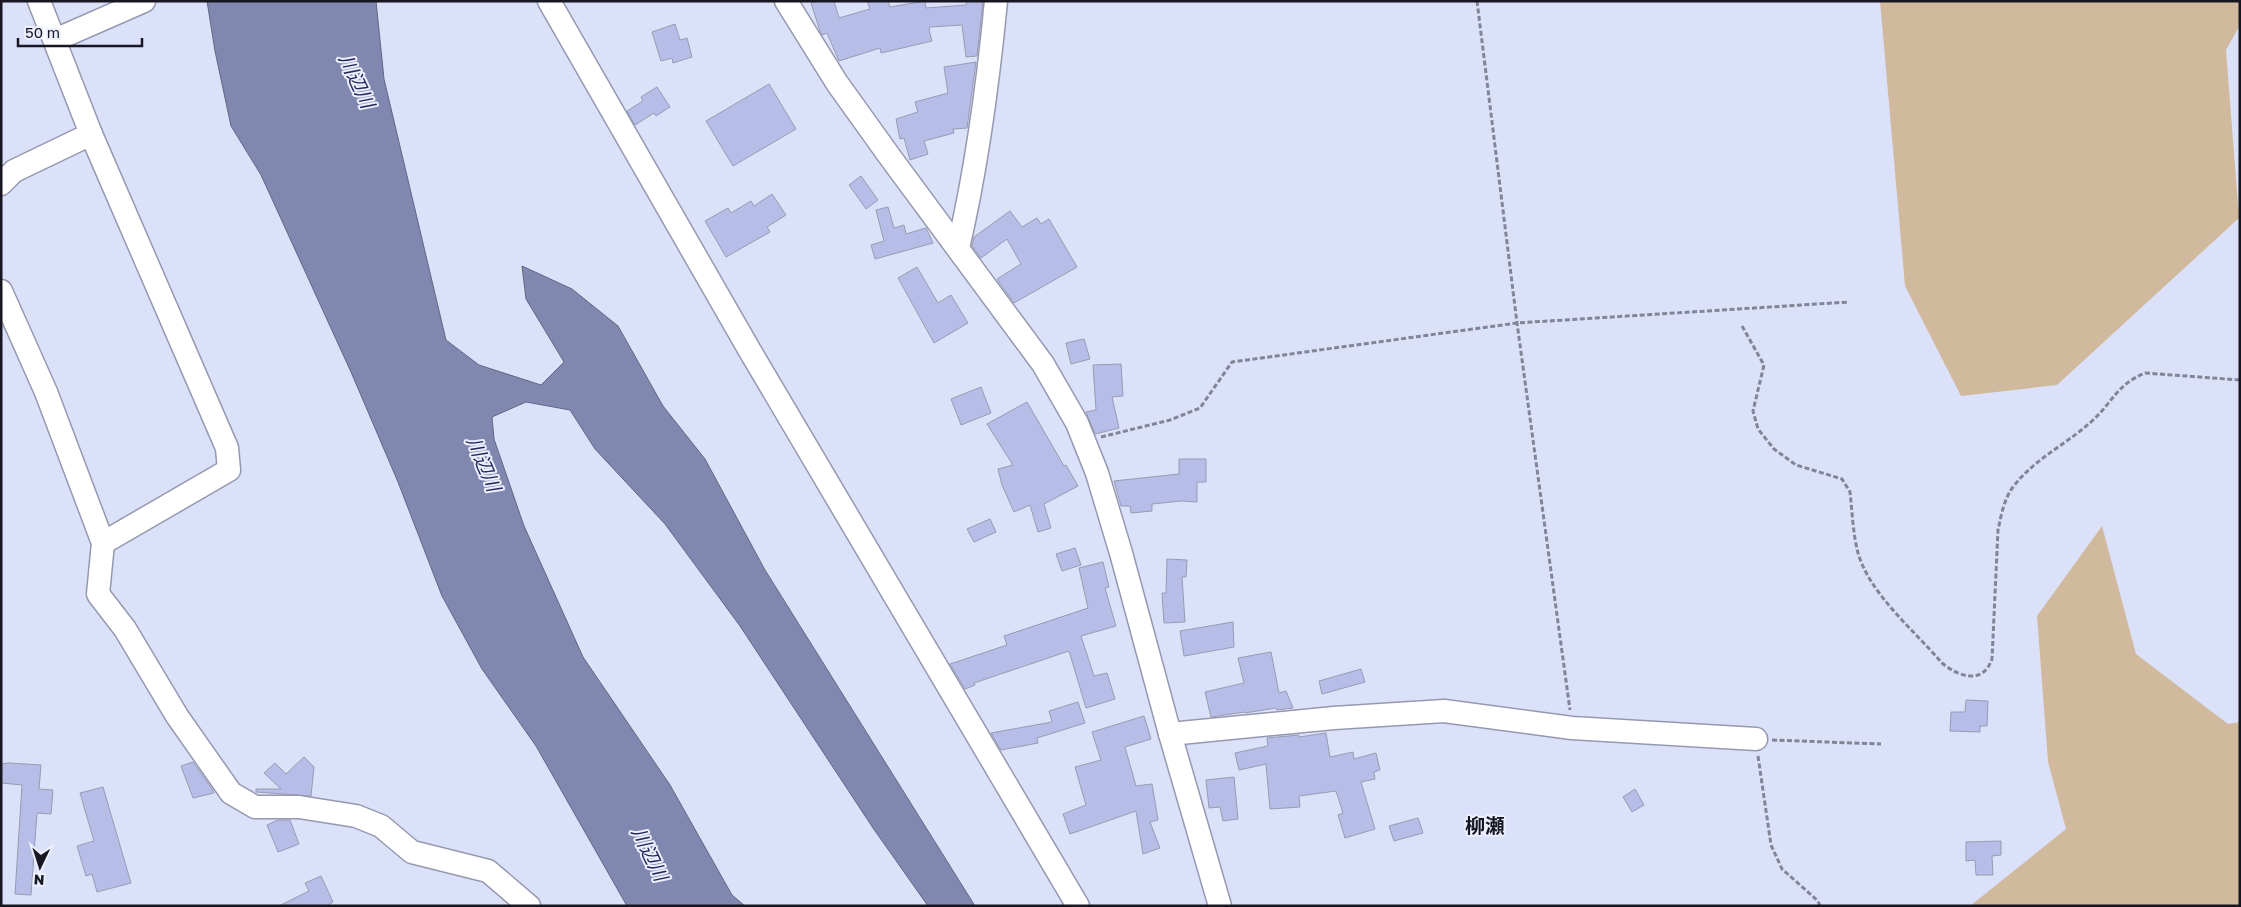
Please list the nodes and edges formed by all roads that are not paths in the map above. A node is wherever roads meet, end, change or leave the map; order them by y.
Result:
1 (39, 1) edge
2 (549, 1) edge
3 (787, 1) edge
4 (996, 1) edge
5 (138, 4) edge
6 (55, 40) junction
7 (91, 134) junction
8 (1, 184) edge
9 (958, 248) junction
10 (1, 291) edge
11 (102, 543) junction
12 (1170, 734) junction
13 (1756, 739) road end
14 (529, 906) edge
15 (1078, 906) edge
16 (1220, 906) edge

1 - 6 street
2 - 15 street
3 - 9 street
4 - 9 street
5 - 6 street
6 - 7 street
7 - 8 street
7 - 11 street
9 - 12 street
10 - 11 street
11 - 14 street
12 - 13 street
12 - 16 street

